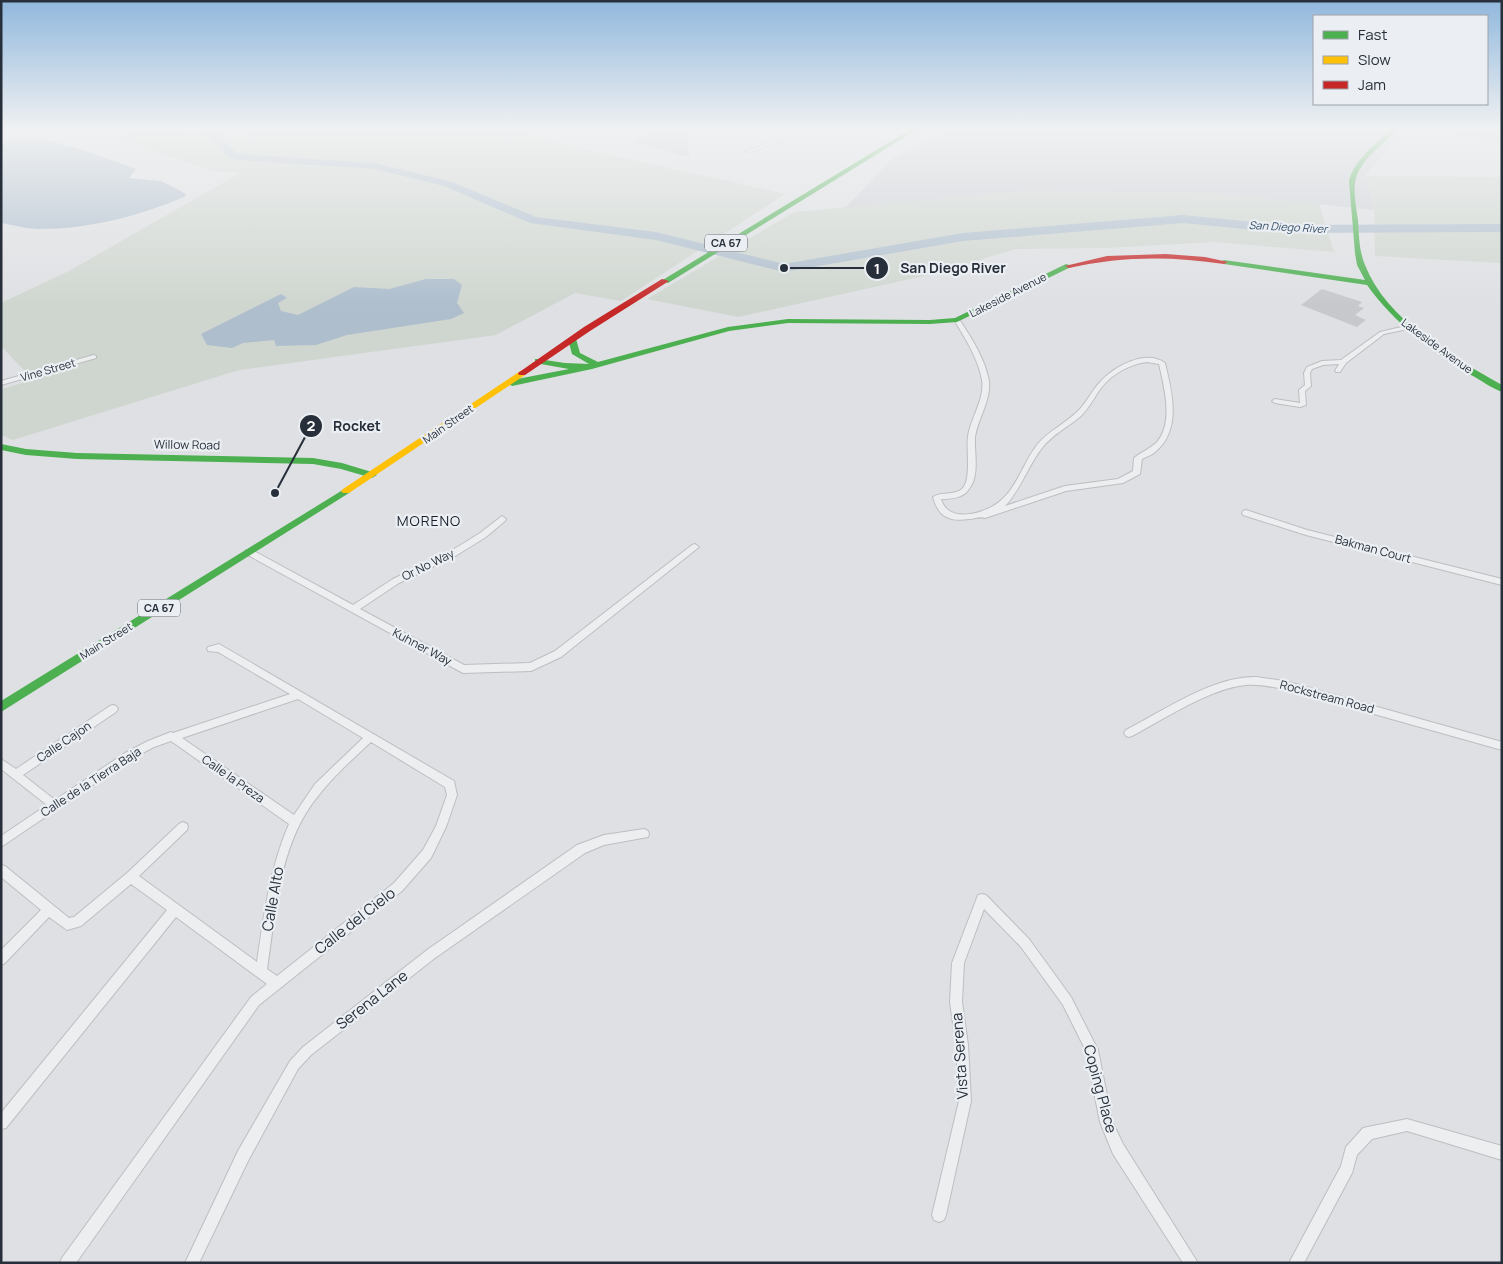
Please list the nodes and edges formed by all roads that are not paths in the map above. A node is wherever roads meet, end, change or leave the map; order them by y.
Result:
1 (818, 188) edge
2 (1353, 188) edge
3 (1371, 282) junction
4 (957, 320) junction
5 (1410, 327) junction
6 (572, 339) junction
7 (94, 357) dead end
8 (538, 361) junction
9 (1343, 362) junction
10 (593, 366) junction
11 (1338, 371) dead end
12 (1, 383) edge
13 (502, 387) junction
14 (1502, 389) edge
15 (1276, 400) dead end
16 (1, 447) edge
17 (372, 475) junction
18 (1246, 513) dead end
19 (985, 515) junction
20 (502, 519) dead end
21 (695, 547) dead end
22 (249, 552) junction
23 (1502, 582) edge
24 (353, 609) junction
25 (211, 649) dead end
26 (299, 695) junction
27 (1, 707) edge
28 (113, 709) dead end
29 (1129, 733) dead end
30 (171, 736) junction
31 (370, 737) junction
32 (1502, 746) edge
33 (1, 763) edge
34 (16, 775) junction
35 (54, 805) junction
36 (295, 822) junction
37 (182, 827) dead end
38 (644, 834) dead end
39 (1, 842) edge
40 (1, 870) edge
41 (130, 877) junction
42 (982, 899) joint
43 (175, 909) junction
44 (48, 910) junction
45 (1, 959) edge
46 (261, 972) junction
47 (276, 983) junction
48 (1, 1123) edge
49 (1502, 1153) edge
50 (939, 1215) dead end
51 (67, 1263) edge
52 (192, 1263) edge
53 (1191, 1263) edge
54 (1296, 1263) edge

1 - 6 main road, Main Street / CA 67
2 - 3 main road
3 - 4 main road, Lakeside Avenue
3 - 5 main road, Lakeside Avenue
4 - 10 main road, Lakeside Avenue
4 - 19 street
5 - 9 street
5 - 14 main road, Lakeside Avenue
6 - 8 main road, Main Street / CA 67
6 - 10 main road
7 - 12 street, Vine Street
8 - 10 main road, Lakeside Avenue
8 - 13 main road, Main Street / CA 67
9 - 11 street
9 - 15 street
10 - 13 main road
13 - 17 main road, Main Street / CA 67
16 - 17 main road, Willow Road
17 - 22 main road, Main Street / CA 67
18 - 23 street, Bakman Court
19 - 19 street
20 - 24 street, Or No Way
21 - 24 street, Kuhner Way
22 - 24 street, Kuhner Way
22 - 27 main road, Main Street / CA 67
25 - 26 street, Calle del Cielo
26 - 30 street, Calle de la Tierra Baja
26 - 31 street, Calle del Cielo
28 - 34 street, Calle Cajon
29 - 32 street, Rockstream Road
30 - 35 street, Calle de la Tierra Baja
30 - 36 street, Calle la Preza
31 - 36 street, Calle Alto
31 - 47 street, Calle del Cielo
33 - 34 street
34 - 35 street
35 - 39 street, Calle de la Tierra Baja
36 - 46 street, Calle Alto
37 - 41 street
38 - 52 street, Serena Lane
40 - 44 street
41 - 43 street
41 - 44 street
42 - 50 street, Vista Serena
42 - 53 street, Coping Place
43 - 46 street
43 - 48 street
44 - 45 street
46 - 47 street
47 - 51 street, Calle del Cielo
49 - 54 street

